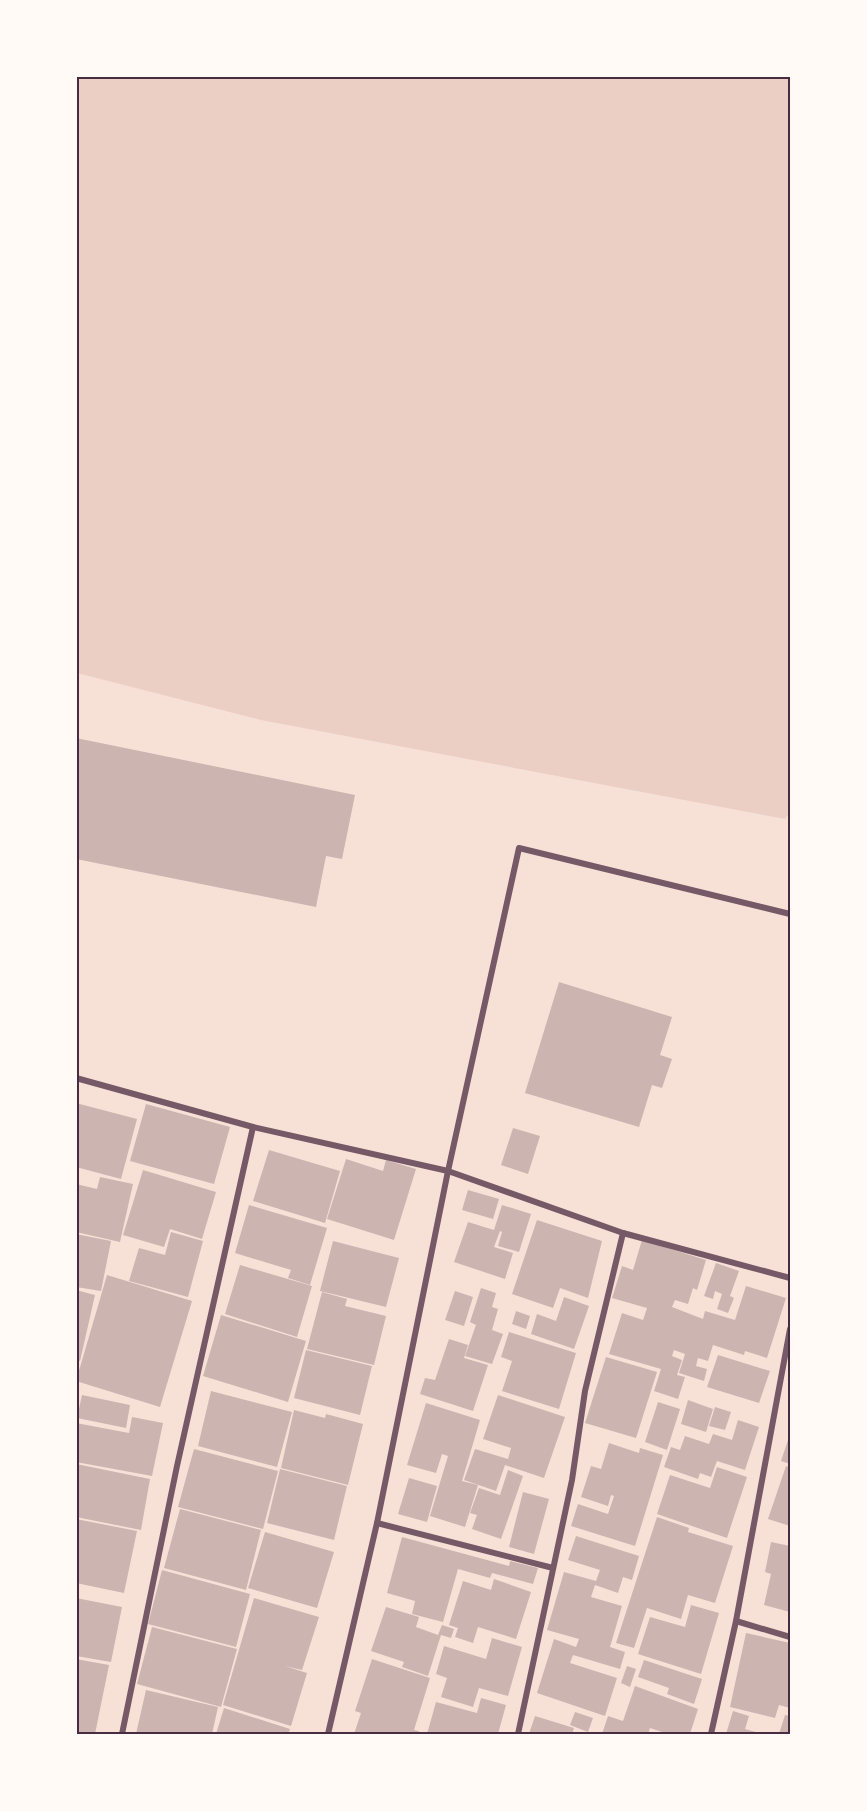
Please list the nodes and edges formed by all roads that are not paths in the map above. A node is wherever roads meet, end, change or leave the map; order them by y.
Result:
1 (790, 914) edge
2 (76, 1078) edge
3 (253, 1127) junction
4 (448, 1171) junction
5 (623, 1233) junction
6 (790, 1278) edge
7 (790, 1329) edge
8 (377, 1523) junction
9 (553, 1568) junction
10 (736, 1621) junction
11 (790, 1637) edge
12 (122, 1734) edge
13 (327, 1734) edge
14 (518, 1734) edge
15 (711, 1734) edge

1 - 4 street
2 - 3 street
3 - 4 street
3 - 12 street
4 - 5 street
4 - 8 street
5 - 6 street
5 - 9 street
7 - 10 street
8 - 9 street
8 - 13 street
9 - 14 street
10 - 11 street
10 - 15 street

